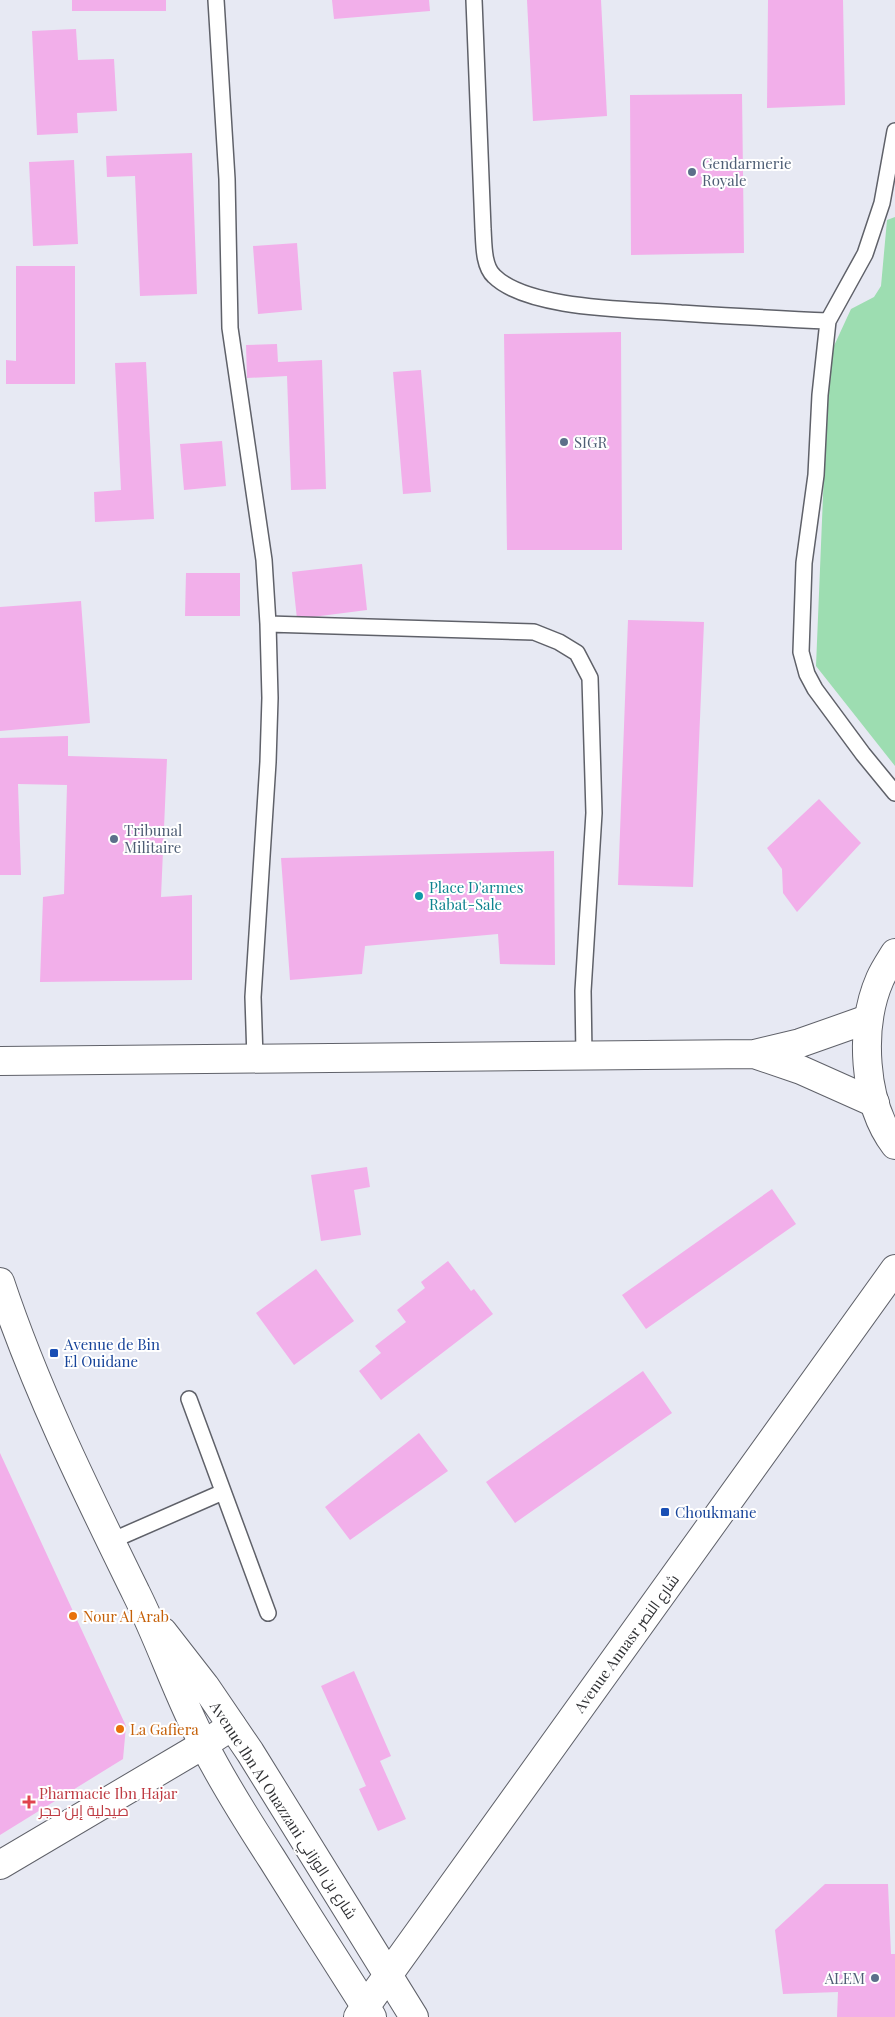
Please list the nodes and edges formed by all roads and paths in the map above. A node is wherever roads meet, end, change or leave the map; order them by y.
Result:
1 (216, 0) edge
2 (474, 0) edge
3 (895, 131) edge
4 (828, 322) junction
5 (268, 624) junction
6 (895, 793) edge
7 (895, 953) edge
8 (868, 1019) junction
9 (754, 1054) junction
10 (584, 1056) junction
11 (255, 1058) junction
12 (0, 1061) edge
13 (875, 1103) junction
14 (895, 1145) edge
15 (895, 1269) edge
16 (0, 1282) edge
17 (190, 1399) dead end
18 (223, 1492) junction
19 (110, 1541) junction
20 (144, 1610) junction
21 (268, 1613) dead end
22 (232, 1726) junction
23 (204, 1745) junction
24 (0, 1865) edge
25 (389, 1974) junction
26 (365, 2014) edge
27 (414, 2017) edge

1 - 5 lane
2 - 4 lane
3 - 4 lane
4 - 6 lane
5 - 10 lane
5 - 11 lane
7 - 8 main road
8 - 9 main road
8 - 13 main road
9 - 10 main road
9 - 13 main road
10 - 11 main road
11 - 12 main road
13 - 14 main road
15 - 25 main road, Avenue Annasr شارع النصر
16 - 19 main road, Avenue Ibn Al Ouazzani شارع بن الوزاني
17 - 18 lane
18 - 19 lane
18 - 21 lane
19 - 20 main road, Avenue Ibn Al Ouazzani شارع بن الوزاني
20 - 22 main road, Avenue Ibn Al Ouazzani شارع بن الوزاني
20 - 23 main road, Avenue Ibn Al Ouazzani شارع بن الوزاني
22 - 23 main road
22 - 25 main road, Avenue Ibn Al Ouazzani شارع بن الوزاني
23 - 24 main road
23 - 26 main road, Avenue Ibn Al Ouazzani شارع بن الوزاني
25 - 26 main road, Avenue Annasr شارع النصر
25 - 27 main road, Avenue Ibn Al Ouazzani شارع بن الوزاني

